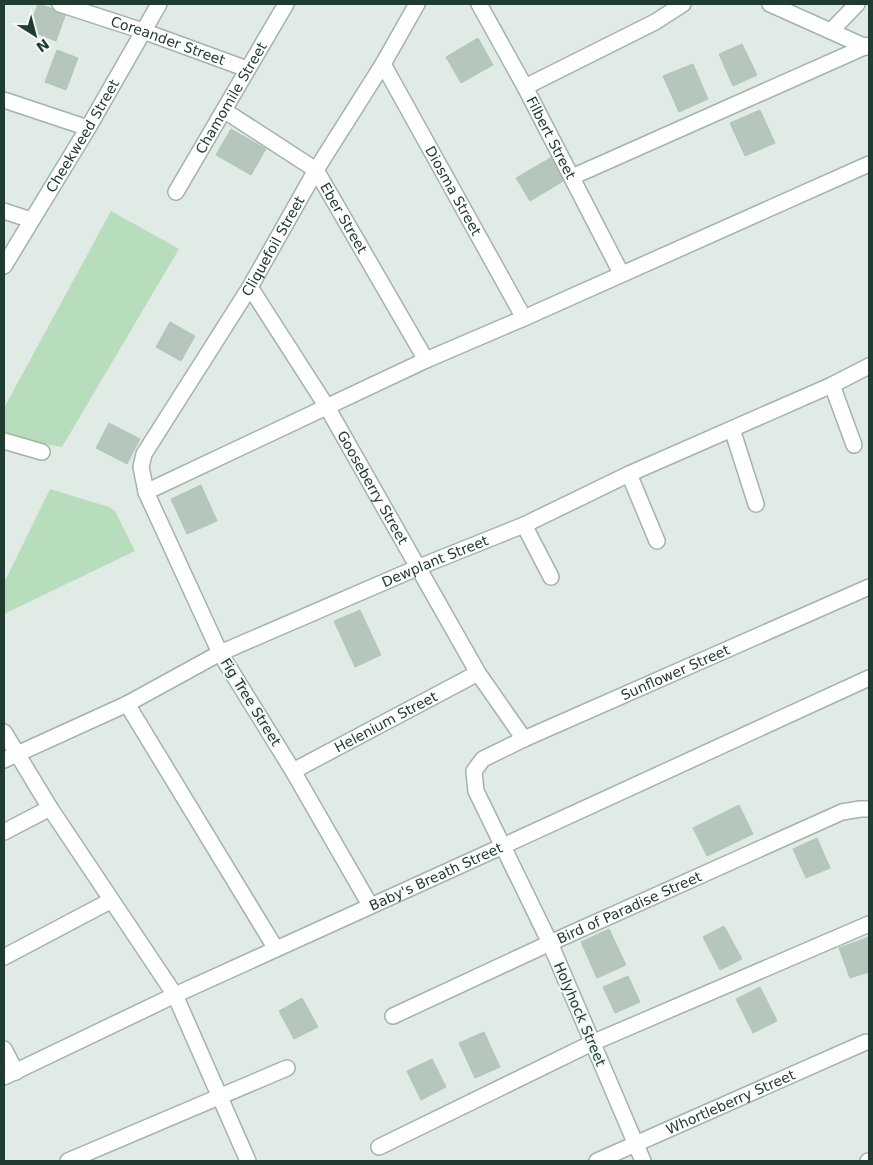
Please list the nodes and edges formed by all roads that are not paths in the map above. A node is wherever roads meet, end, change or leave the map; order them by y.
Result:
1 (60, 4) edge
2 (159, 4) edge
3 (286, 4) edge
4 (417, 4) edge
5 (479, 4) edge
6 (683, 4) edge
7 (770, 4) edge
8 (857, 4) edge
9 (831, 31) junction
10 (143, 32) junction
11 (868, 46) edge
12 (383, 64) junction
13 (247, 69) junction
14 (525, 87) junction
15 (4, 100) edge
16 (224, 111) junction
17 (88, 128) junction
18 (869, 164) edge
19 (316, 170) junction
20 (572, 177) junction
21 (176, 192) dead end
22 (4, 211) edge
23 (31, 220) junction
24 (4, 266) edge
25 (621, 273) junction
26 (250, 287) junction
27 (524, 318) junction
28 (426, 360) junction
29 (869, 366) edge
30 (832, 385) junction
31 (327, 408) junction
32 (732, 429) junction
33 (4, 441) edge
34 (854, 445) dead end
35 (42, 452) dead end
36 (629, 474) junction
37 (146, 492) junction
38 (756, 504) dead end
39 (524, 525) junction
40 (657, 541) dead end
41 (419, 567) junction
42 (551, 577) dead end
43 (869, 587) edge
44 (220, 653) junction
45 (478, 673) junction
46 (869, 678) edge
47 (127, 704) junction
48 (4, 732) edge
49 (524, 739) junction
50 (10, 757) edge
51 (483, 759) joint
52 (293, 771) junction
53 (50, 808) junction
54 (869, 809) edge
55 (4, 832) edge
56 (503, 846) junction
57 (110, 901) junction
58 (370, 905) junction
59 (869, 924) edge
60 (550, 943) junction
61 (276, 948) junction
62 (4, 957) edge
63 (175, 995) junction
64 (394, 1016) dead end
65 (866, 1042) dead end
66 (592, 1043) junction
67 (4, 1049) edge
68 (287, 1068) dead end
69 (10, 1075) edge
70 (220, 1098) junction
71 (635, 1144) junction
72 (379, 1147) dead end
73 (68, 1161) edge
74 (248, 1161) edge
75 (597, 1161) edge
76 (643, 1161) edge

1 - 10 street, Coreander Street
2 - 10 street, Cheekweed Street
3 - 13 street, Chamomile Street
4 - 12 street, Cliquefoil Street
5 - 14 street, Filbert Street
6 - 14 street
7 - 9 street
8 - 9 street
9 - 11 street
10 - 13 street, Coreander Street
10 - 17 street, Cheekweed Street
11 - 20 street
12 - 19 street, Cliquefoil Street
12 - 27 street, Diosma Street
13 - 16 street, Chamomile Street
14 - 20 street, Filbert Street
15 - 17 street
16 - 19 street, Eber Street
16 - 21 street, Chamomile Street
17 - 23 street, Cheekweed Street
18 - 25 street
19 - 26 street, Cliquefoil Street
19 - 28 street, Eber Street
20 - 25 street, Filbert Street
22 - 23 street
23 - 24 street, Cheekweed Street
25 - 27 street
26 - 31 street, Gooseberry Street
26 - 37 street, Cliquefoil Street
27 - 28 street
28 - 31 street
29 - 30 street, Dewplant Street
30 - 32 street, Dewplant Street
30 - 34 street
31 - 37 street
31 - 41 street, Gooseberry Street
32 - 36 street, Dewplant Street
32 - 38 street
33 - 35 street
36 - 39 street, Dewplant Street
36 - 40 street
37 - 44 street, Fig Tree Street
39 - 41 street, Dewplant Street
39 - 42 street
41 - 44 street, Dewplant Street
41 - 45 street, Gooseberry Street
43 - 49 street, Sunflower Street
44 - 47 street, Dewplant Street
44 - 52 street, Fig Tree Street
45 - 49 street, Gooseberry Street
45 - 52 street, Helenium Street
46 - 56 street, Baby's Breath Street
47 - 50 street, Dewplant Street
47 - 61 street
48 - 50 street
49 - 51 street, Sunflower Street
50 - 53 street
51 - 56 street, Holyhock Street
52 - 58 street, Fig Tree Street
53 - 55 street
53 - 57 street
54 - 60 street, Bird of Paradise Street
56 - 58 street, Baby's Breath Street
56 - 60 street, Holyhock Street
57 - 62 street
57 - 63 street
58 - 61 street, Baby's Breath Street
59 - 66 street
60 - 64 street, Bird of Paradise Street
60 - 66 street, Holyhock Street
61 - 63 street, Baby's Breath Street
63 - 69 street, Baby's Breath Street
63 - 70 street
65 - 71 street, Whortleberry Street
66 - 71 street, Holyhock Street
66 - 72 street
67 - 69 street
68 - 70 street
70 - 73 street
70 - 74 street
71 - 75 street, Whortleberry Street
71 - 76 street, Holyhock Street

